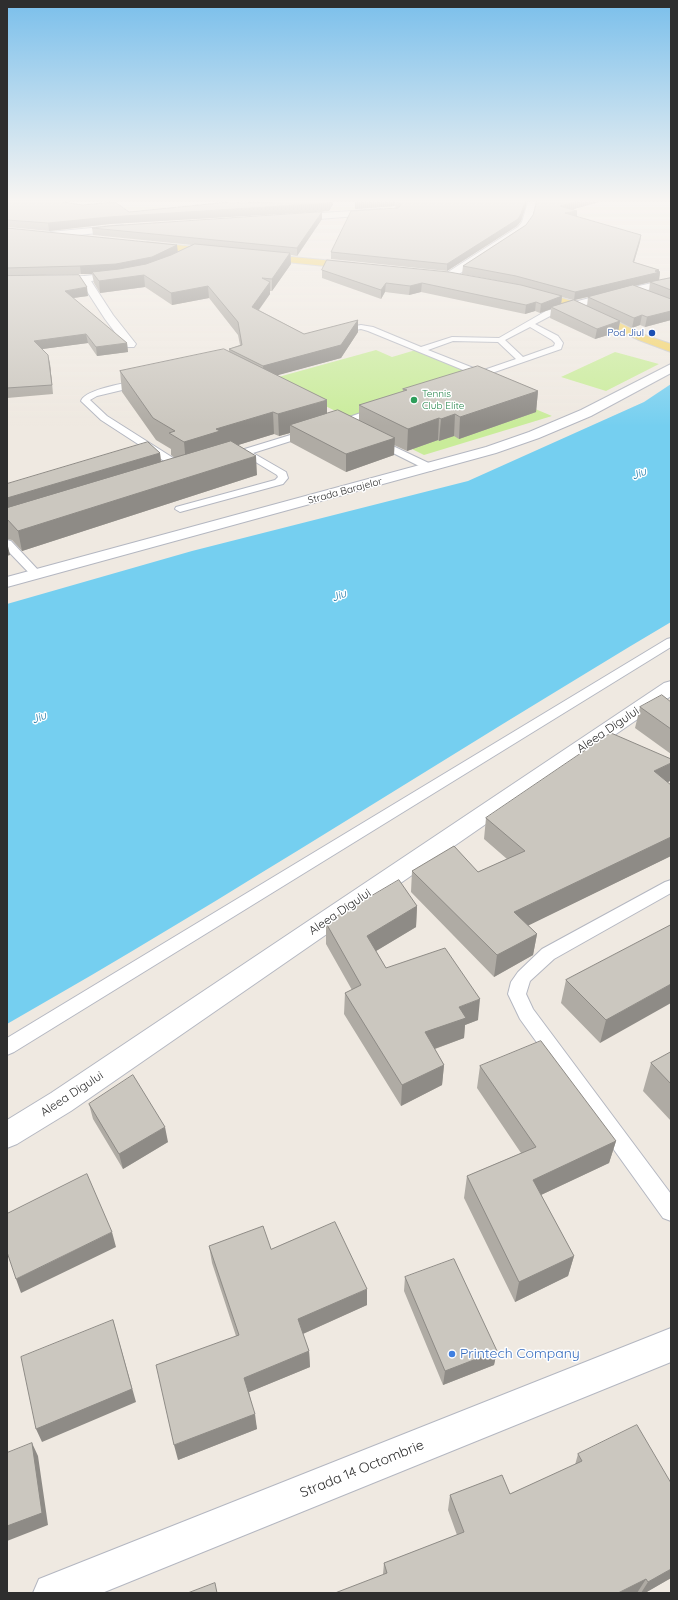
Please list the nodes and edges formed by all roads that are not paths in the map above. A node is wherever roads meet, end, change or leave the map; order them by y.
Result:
1 (106, 277) edge
2 (451, 277) edge
3 (462, 278) edge
4 (84, 279) junction
5 (7, 280) edge
6 (671, 282) edge
7 (521, 290) edge
8 (633, 290) junction
9 (574, 305) junction
10 (671, 305) edge
11 (530, 324) junction
12 (332, 333) edge
13 (500, 340) junction
14 (130, 344) dead end
15 (422, 349) junction
16 (670, 357) edge
17 (522, 360) junction
18 (482, 374) junction
19 (467, 379) edge
20 (497, 380) edge
21 (147, 382) edge
22 (384, 408) edge
23 (326, 416) edge
24 (339, 423) junction
25 (353, 430) edge
26 (368, 437) edge
27 (244, 452) junction
28 (222, 458) edge
29 (431, 468) junction
30 (170, 474) edge
31 (180, 509) dead end
32 (7, 543) edge
33 (36, 574) junction
34 (7, 582) edge
35 (671, 642) edge
36 (671, 687) edge
37 (671, 886) edge
38 (7, 1046) edge
39 (7, 1135) edge
40 (671, 1211) edge
41 (671, 1345) edge
42 (53, 1593) edge

1 - 4 street
2 - 3 main road
4 - 5 street
4 - 14 street
6 - 8 street
7 - 9 main road
8 - 9 street
8 - 10 street
9 - 11 lane
9 - 16 main road
11 - 13 lane
11 - 17 lane
12 - 15 lane
13 - 15 lane
13 - 17 lane
15 - 18 lane
16 - 29 street, Strada Barajelor
17 - 18 lane
18 - 19 lane
18 - 20 lane
21 - 30 lane
22 - 24 lane
23 - 24 lane
24 - 25 lane
24 - 27 lane
26 - 29 lane
27 - 28 lane
27 - 31 lane
29 - 33 street, Strada Barajelor
32 - 33 lane
33 - 34 street, Strada Barajelor
35 - 38 lane
36 - 39 street, Aleea Digului
37 - 40 lane
41 - 42 street, Strada 14 Octombrie

